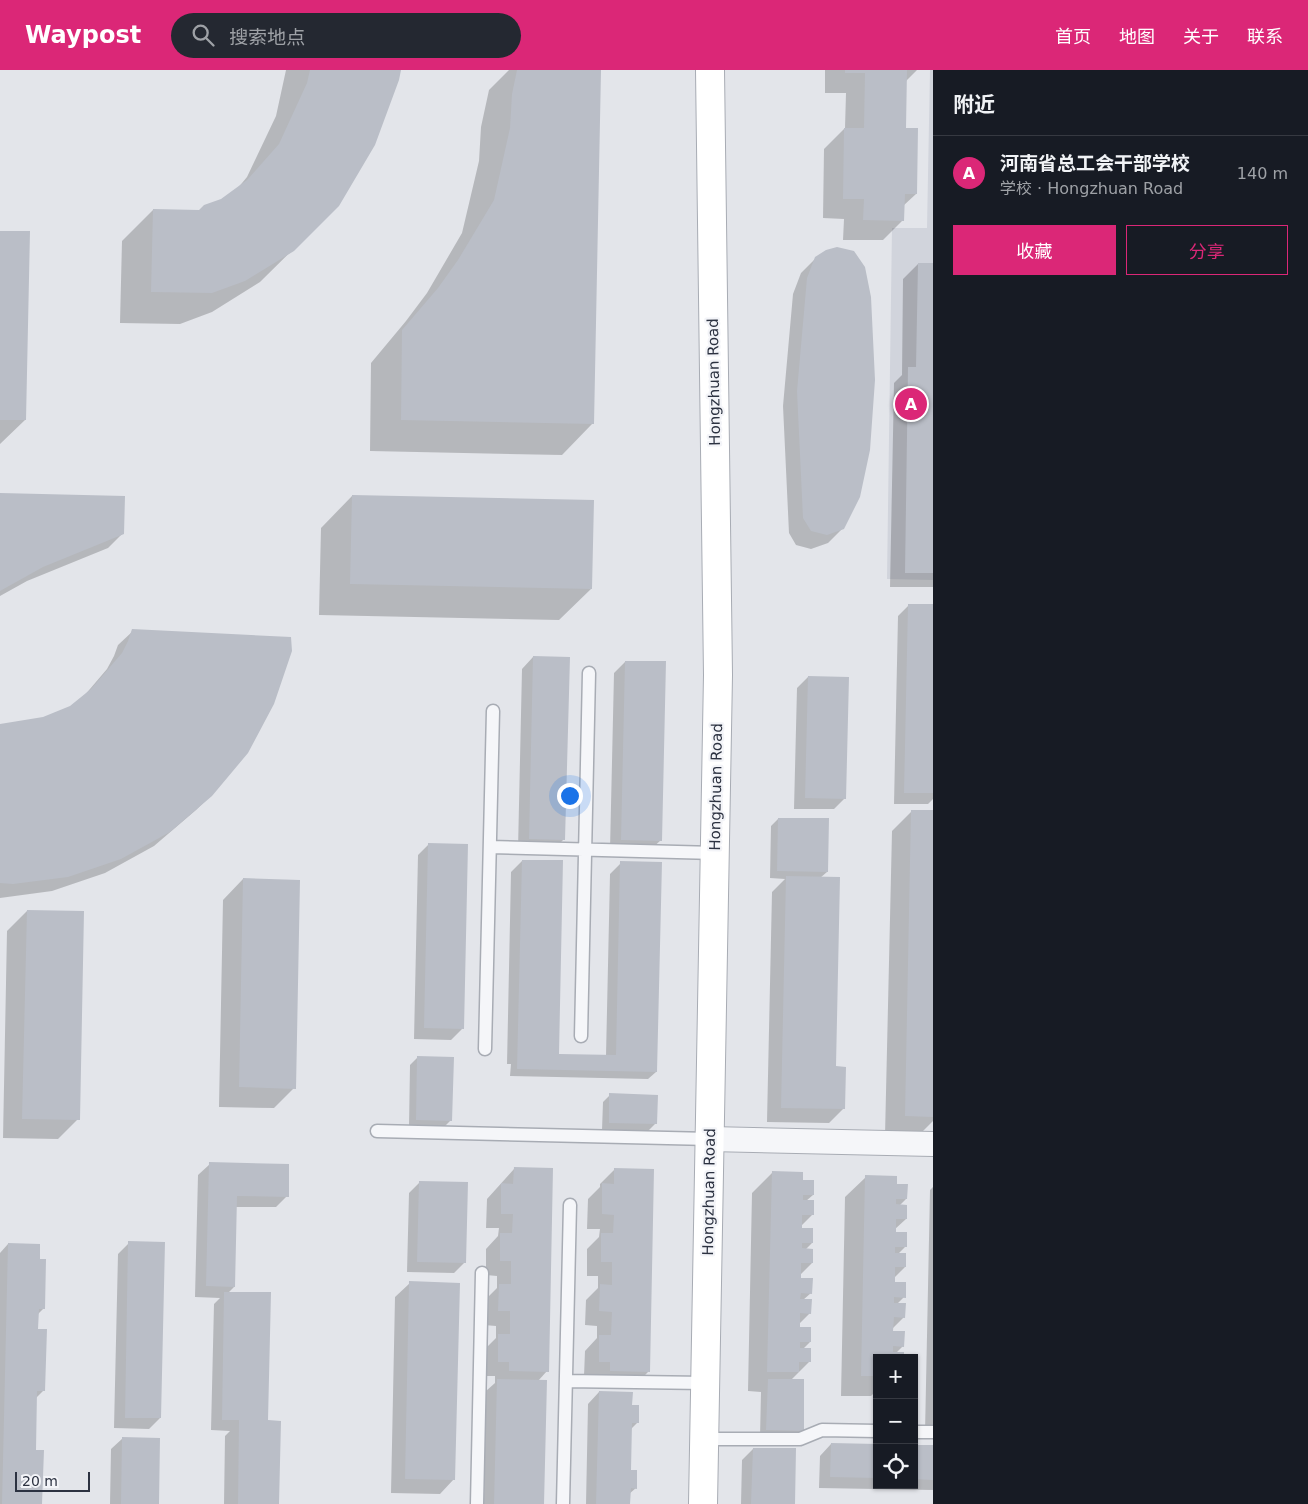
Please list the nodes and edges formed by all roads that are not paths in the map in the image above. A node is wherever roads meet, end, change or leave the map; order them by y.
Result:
1 (710, 70) edge
2 (589, 673) dead end
3 (493, 711) dead end
4 (490, 847) junction
5 (585, 849) junction
6 (715, 853) junction
7 (581, 1036) dead end
8 (485, 1050) dead end
9 (377, 1131) dead end
10 (710, 1139) junction
11 (933, 1144) edge
12 (570, 1205) dead end
13 (482, 1273) dead end
14 (566, 1381) junction
15 (706, 1383) junction
16 (873, 1431) edge
17 (918, 1432) edge
18 (933, 1432) edge
19 (704, 1440) junction
20 (477, 1504) edge
21 (563, 1504) edge
22 (703, 1504) edge

1 - 6 street, Hongzhuan Road
2 - 5 lane
3 - 4 lane
4 - 5 lane
4 - 8 lane
5 - 6 lane
5 - 7 lane
6 - 10 street, Hongzhuan Road
9 - 10 lane
10 - 11 street
10 - 15 street, Hongzhuan Road
12 - 14 lane
13 - 20 lane
14 - 15 lane
14 - 21 lane
15 - 19 street, Hongzhuan Road
16 - 19 lane
17 - 18 lane
19 - 22 street, Hongzhuan Road

